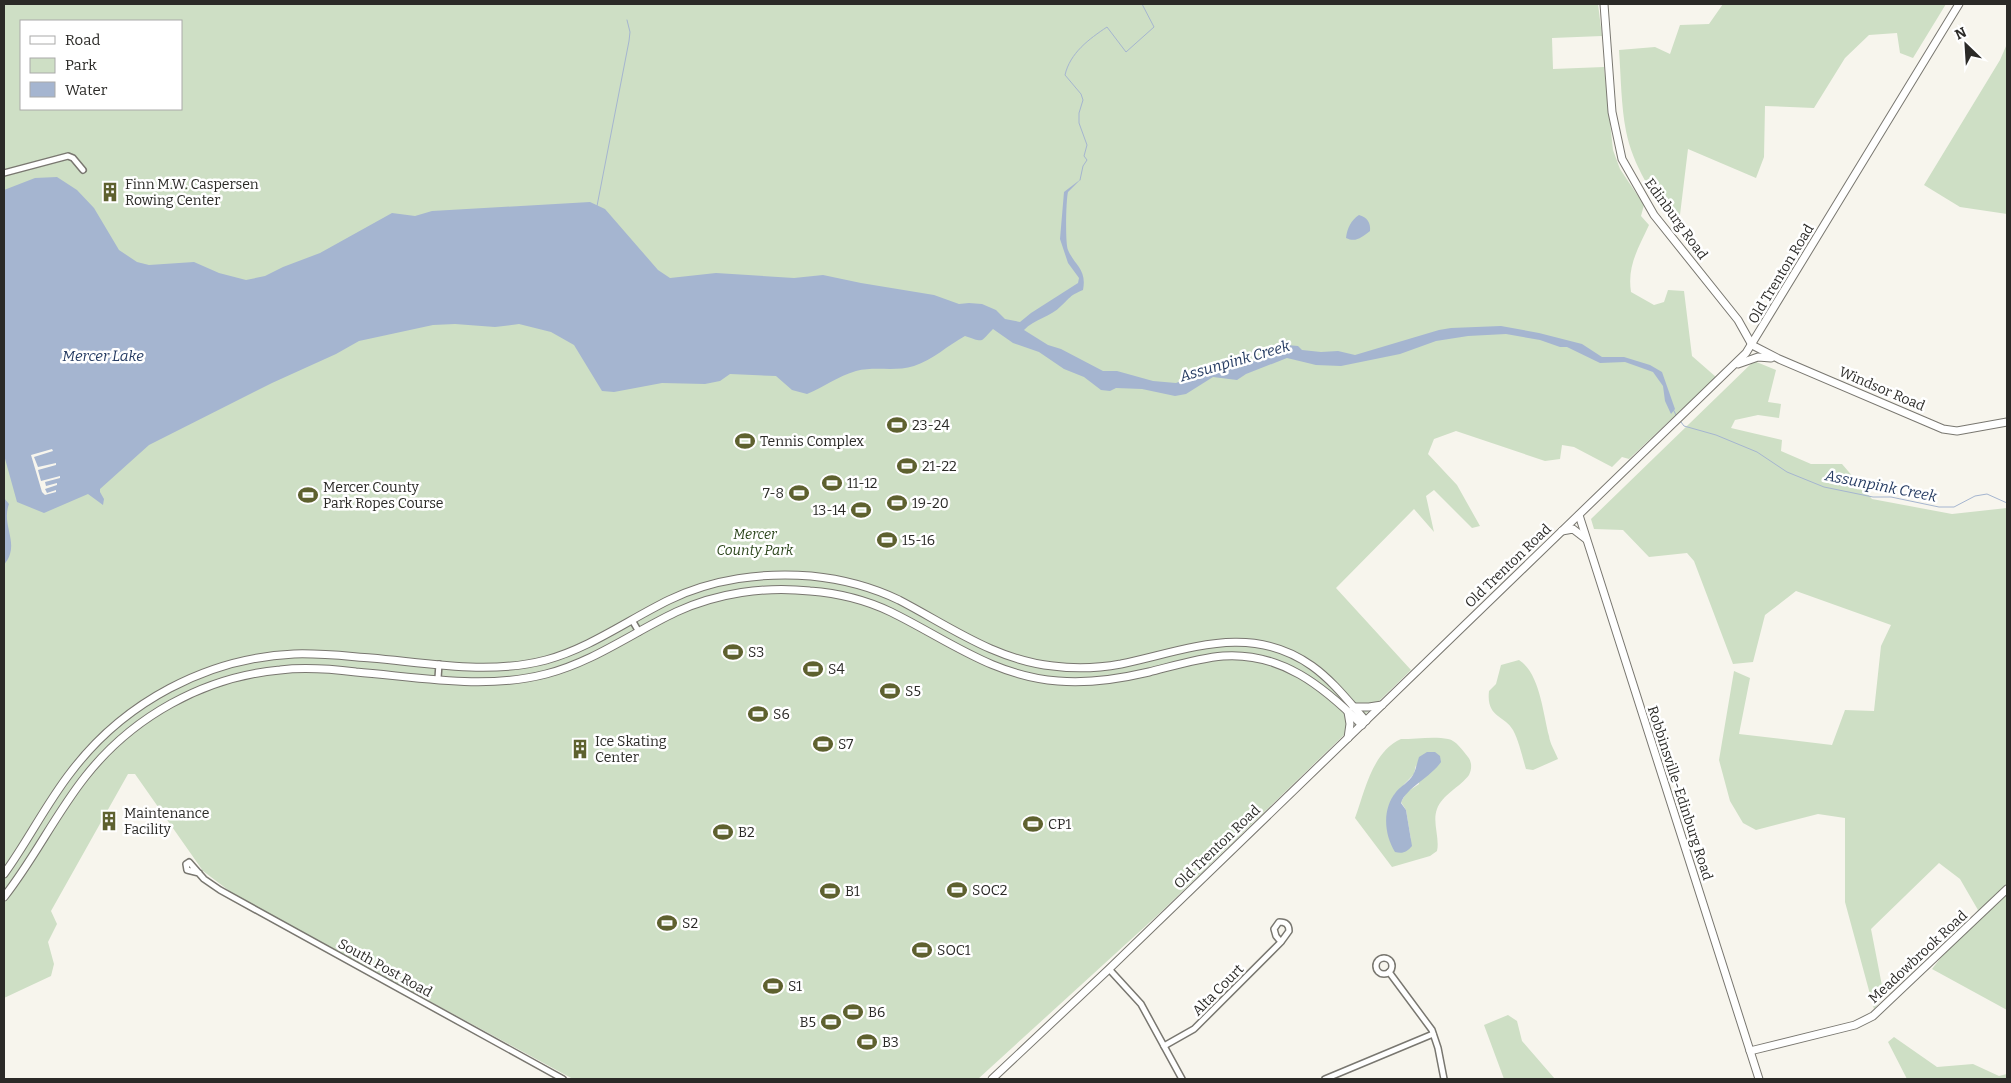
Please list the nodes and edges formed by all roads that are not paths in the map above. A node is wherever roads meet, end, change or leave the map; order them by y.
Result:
1 (1604, 4) edge
2 (1959, 4) edge
3 (83, 170) dead end
4 (4, 173) edge
5 (1752, 345) junction
6 (1779, 359) junction
7 (1732, 368) junction
8 (2007, 422) edge
9 (1579, 515) junction
10 (1562, 531) junction
11 (1586, 540) junction
12 (632, 620) junction
13 (639, 632) junction
14 (1193, 647) junction
15 (1196, 661) junction
16 (439, 664) junction
17 (438, 678) junction
18 (1383, 705) junction
19 (1350, 709) junction
20 (1364, 723) junction
21 (1347, 739) junction
22 (199, 873) dead end
23 (4, 874) edge
24 (2007, 889) edge
25 (4, 897) edge
26 (1282, 942) dead end
27 (1110, 969) junction
28 (1389, 972) dead end
29 (1433, 1034) junction
30 (1164, 1046) junction
31 (1750, 1051) junction
32 (563, 1079) edge
33 (992, 1079) edge
34 (1182, 1079) edge
35 (1325, 1079) edge
36 (1444, 1079) edge
37 (1760, 1079) edge

1 - 5 street, Edinburg Road
2 - 5 street, Old Trenton Road
3 - 4 street
5 - 6 street, Windsor Road
5 - 7 street, Old Trenton Road
6 - 7 street
6 - 8 street, Windsor Road
7 - 9 street, Old Trenton Road
9 - 10 street, Old Trenton Road
9 - 11 street, Robbinsville-Edinburg Road
10 - 11 street
10 - 18 street, Old Trenton Road
11 - 31 street, Robbinsville-Edinburg Road
12 - 13 street
12 - 14 street
12 - 16 street
13 - 15 street
13 - 17 street
14 - 15 street
14 - 19 street
15 - 19 street
16 - 17 street
16 - 23 street
17 - 25 street
18 - 19 street
18 - 20 street, Old Trenton Road
19 - 20 street
19 - 21 street
20 - 21 street, Old Trenton Road
21 - 27 street, Old Trenton Road
22 - 32 street, South Post Road
24 - 31 street, Meadowbrook Road
26 - 30 street, Alta Court
27 - 30 street
27 - 33 street, Old Trenton Road
28 - 29 street
29 - 35 street
29 - 36 street
30 - 34 street
31 - 37 street, Robbinsville-Edinburg Road

